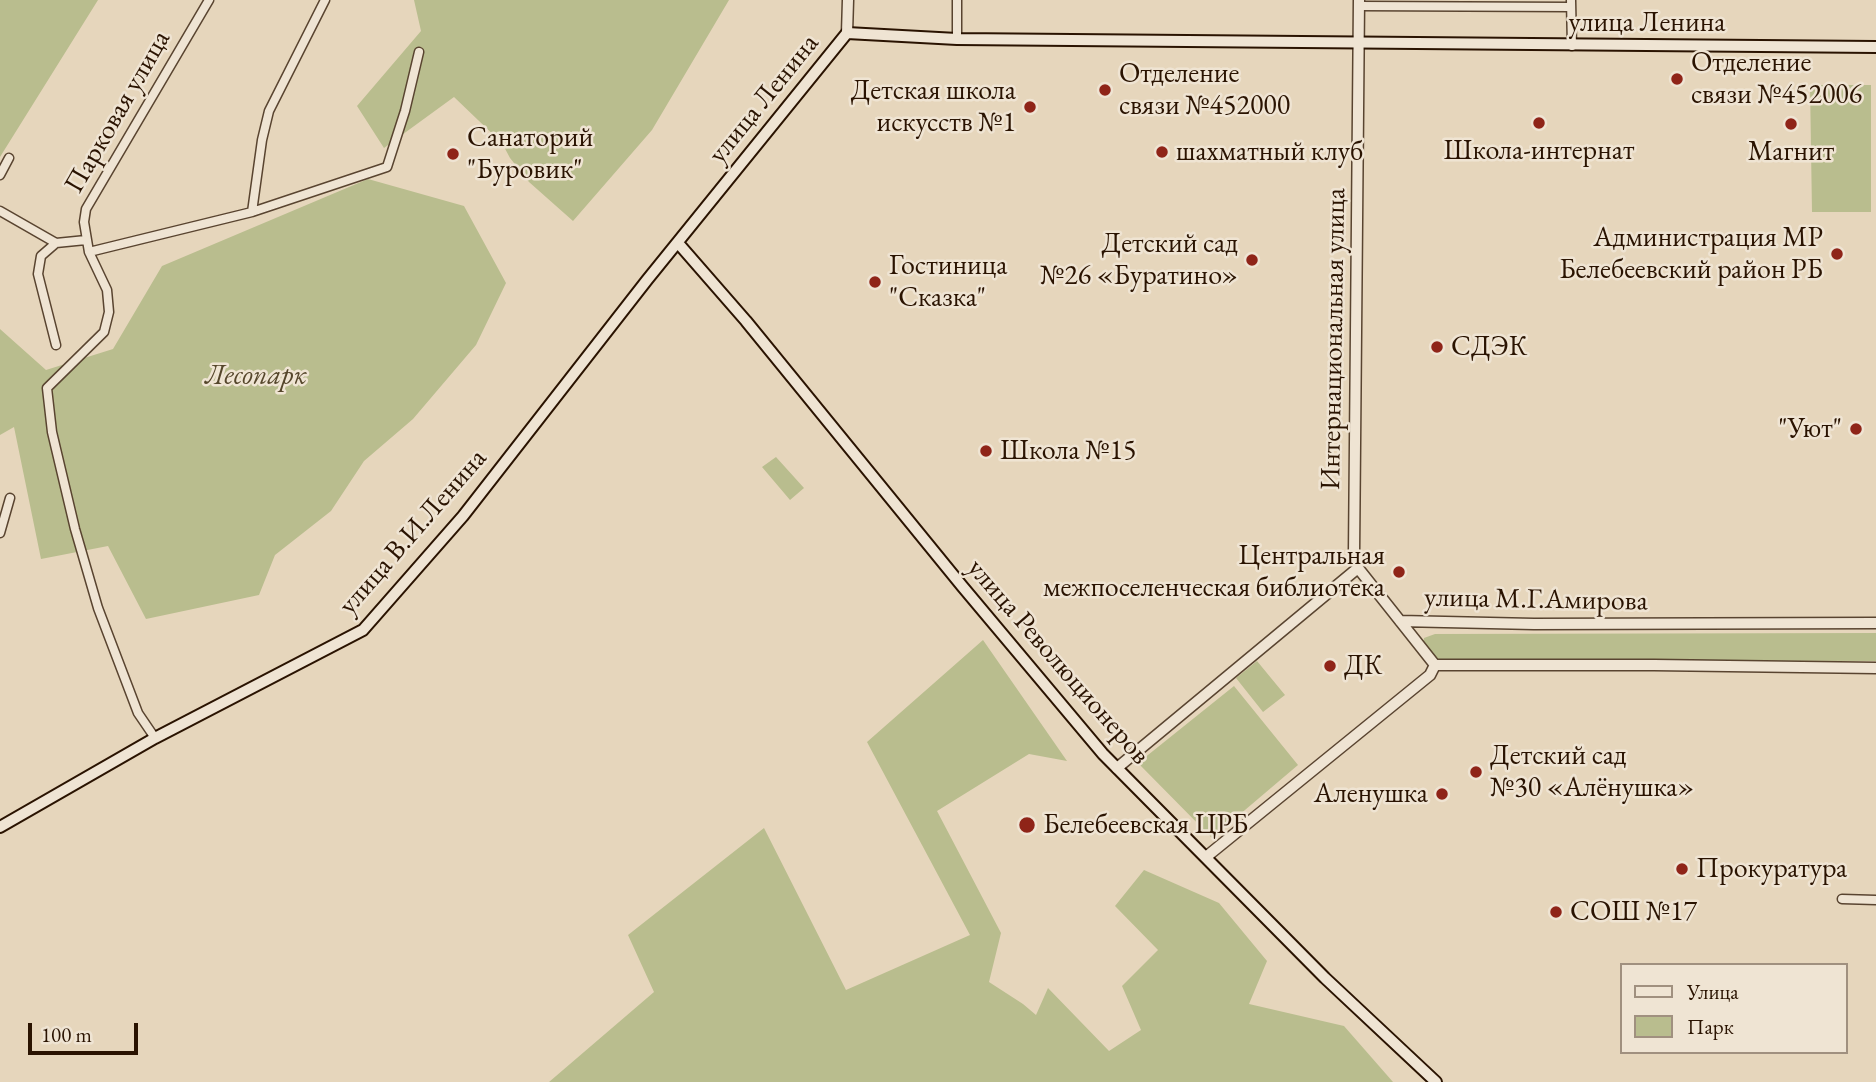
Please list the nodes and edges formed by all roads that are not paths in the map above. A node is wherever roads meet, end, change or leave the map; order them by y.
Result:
1 (209, 0) edge
2 (325, 0) edge
3 (848, 0) edge
4 (957, 0) edge
5 (1359, 3) edge
6 (1571, 4) edge
7 (847, 33) junction
8 (957, 39) junction
9 (1359, 42) junction
10 (1572, 46) junction
11 (1876, 47) edge
12 (419, 52) dead end
13 (9, 159) dead end
14 (0, 175) edge
15 (0, 211) edge
16 (252, 212) junction
17 (86, 240) junction
18 (56, 243) junction
19 (678, 243) junction
20 (89, 252) junction
21 (56, 345) dead end
22 (10, 498) dead end
23 (0, 533) edge
24 (1358, 568) junction
25 (1399, 621) junction
26 (1876, 623) edge
27 (1435, 665) junction
28 (1876, 668) edge
29 (155, 738) junction
30 (1117, 768) junction
31 (0, 827) edge
32 (1206, 857) junction
33 (1842, 899) dead end
34 (1876, 900) edge
35 (1436, 1082) edge

1 - 17 street, Парковая улица
2 - 16 street
3 - 7 street
4 - 8 street
5 - 6 street
5 - 9 street, Интернациональная улица
6 - 10 street
7 - 8 main road, улица Ленина
7 - 19 main road, улица Ленина
8 - 9 main road, улица Ленина
9 - 10 main road, улица Ленина
9 - 24 street, Интернациональная улица
10 - 11 main road, улица Ленина
12 - 16 street
13 - 14 street
15 - 18 street
16 - 20 street
17 - 18 street
17 - 20 street, Парковая улица
18 - 21 street
19 - 29 main road, улица В.И.Ленина
19 - 30 main road, улица Революционеров
20 - 29 street, Парковая улица
22 - 23 street
24 - 25 street
24 - 30 street
25 - 26 street, улица М.Г.Амирова
25 - 27 street, улица М.Г.Амирова
27 - 28 street
27 - 32 street
29 - 31 main road, улица В.И.Ленина
30 - 32 main road, улица Революционеров
32 - 35 main road, улица Революционеров
33 - 34 street

